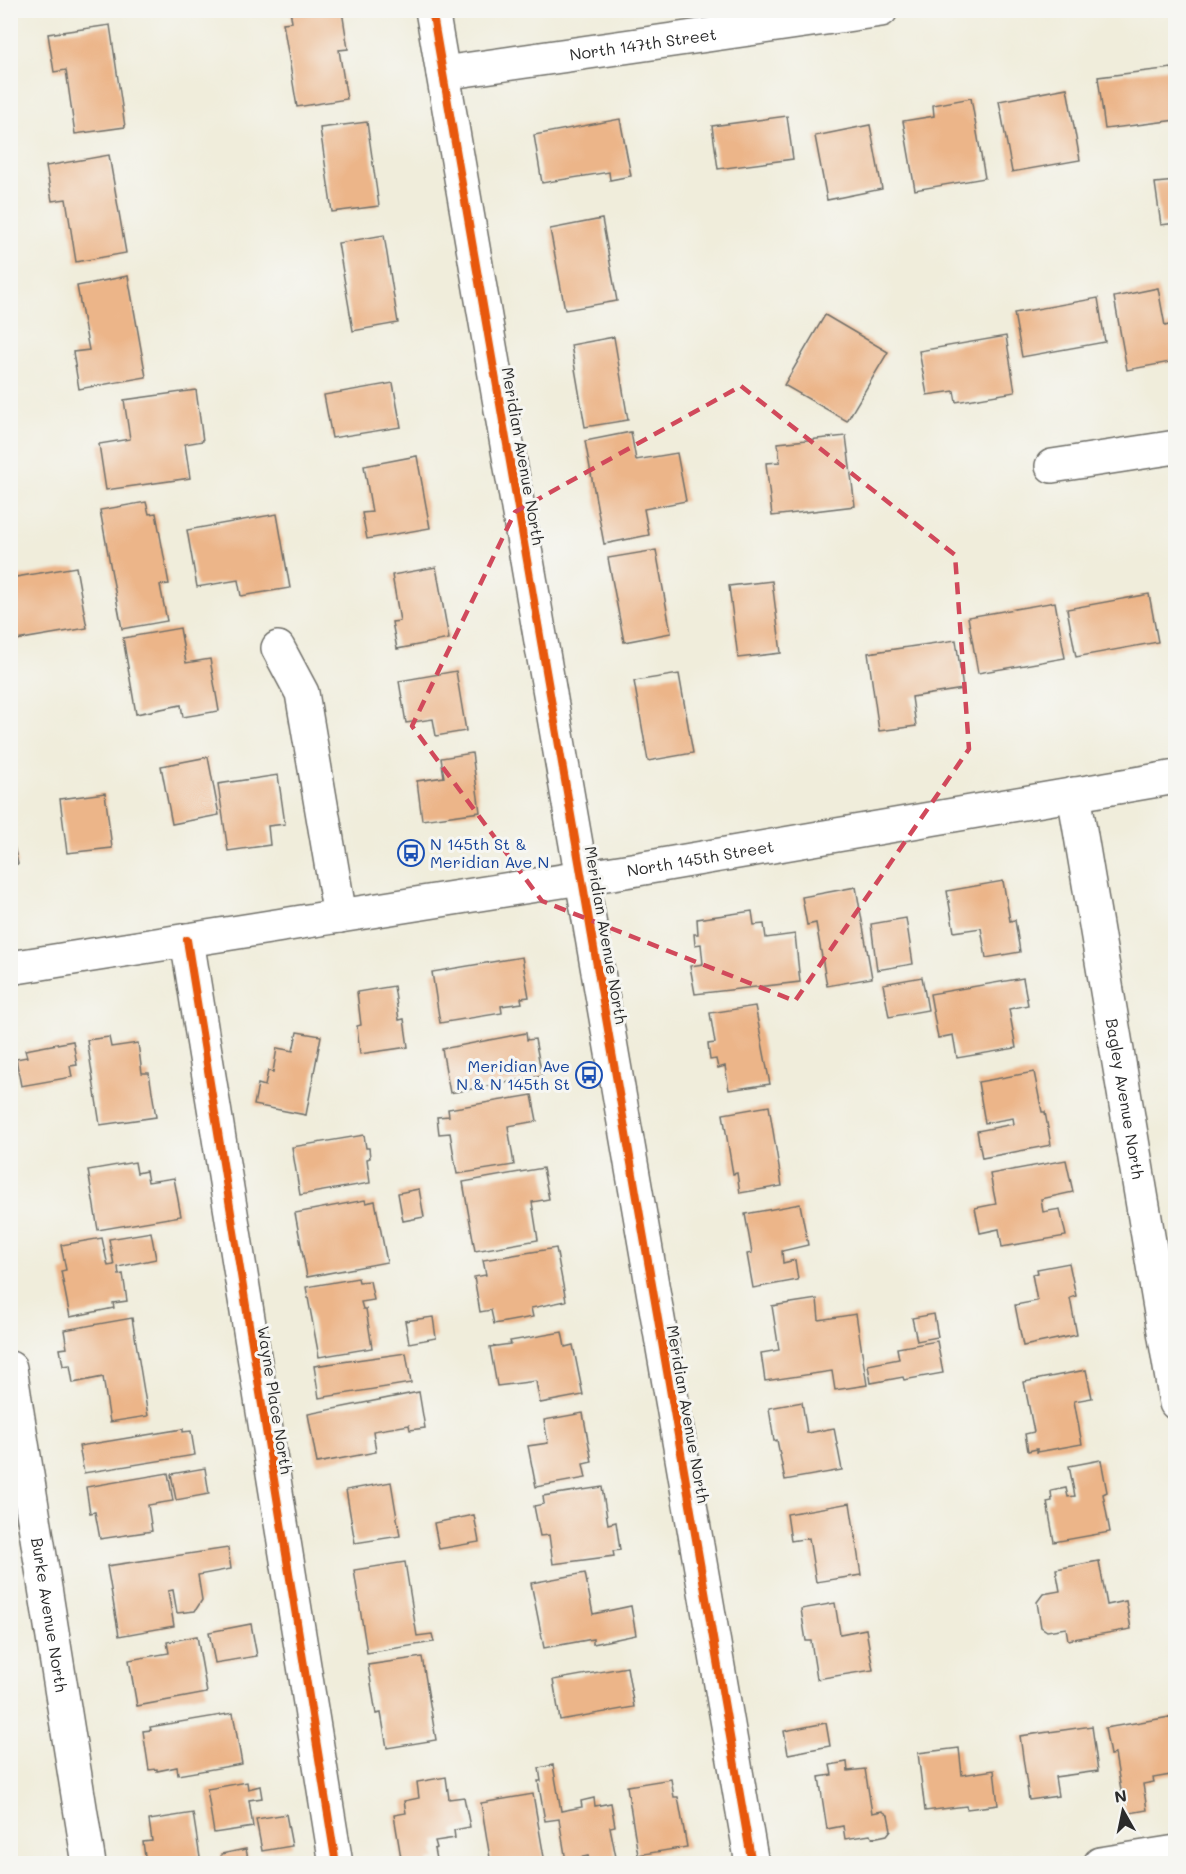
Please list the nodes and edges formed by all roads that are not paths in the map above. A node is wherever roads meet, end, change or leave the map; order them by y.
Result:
1 (432, 10) edge
2 (880, 10) edge
3 (443, 73) junction
4 (1176, 447) edge
5 (1052, 466) dead end
6 (278, 648) dead end
7 (1176, 777) edge
8 (1074, 794) junction
9 (582, 877) junction
10 (340, 916) junction
11 (188, 940) junction
12 (10, 968) edge
13 (10, 1368) edge
14 (1176, 1403) edge
15 (1176, 1852) edge
16 (88, 1863) edge
17 (336, 1863) edge
18 (752, 1863) edge
19 (1100, 1863) edge

1 - 3 street, Meridian Avenue North
2 - 3 street, North 147th Street
3 - 9 street, Meridian Avenue North
4 - 5 street
6 - 10 street
7 - 8 street, North 145th Street
8 - 9 street, North 145th Street
8 - 14 street, Bagley Avenue North
9 - 10 street, North 145th Street
9 - 18 street, Meridian Avenue North
10 - 11 street, North 145th Street
11 - 12 street, North 145th Street
11 - 17 street, Wayne Place North
13 - 16 street, Burke Avenue North
15 - 19 street

